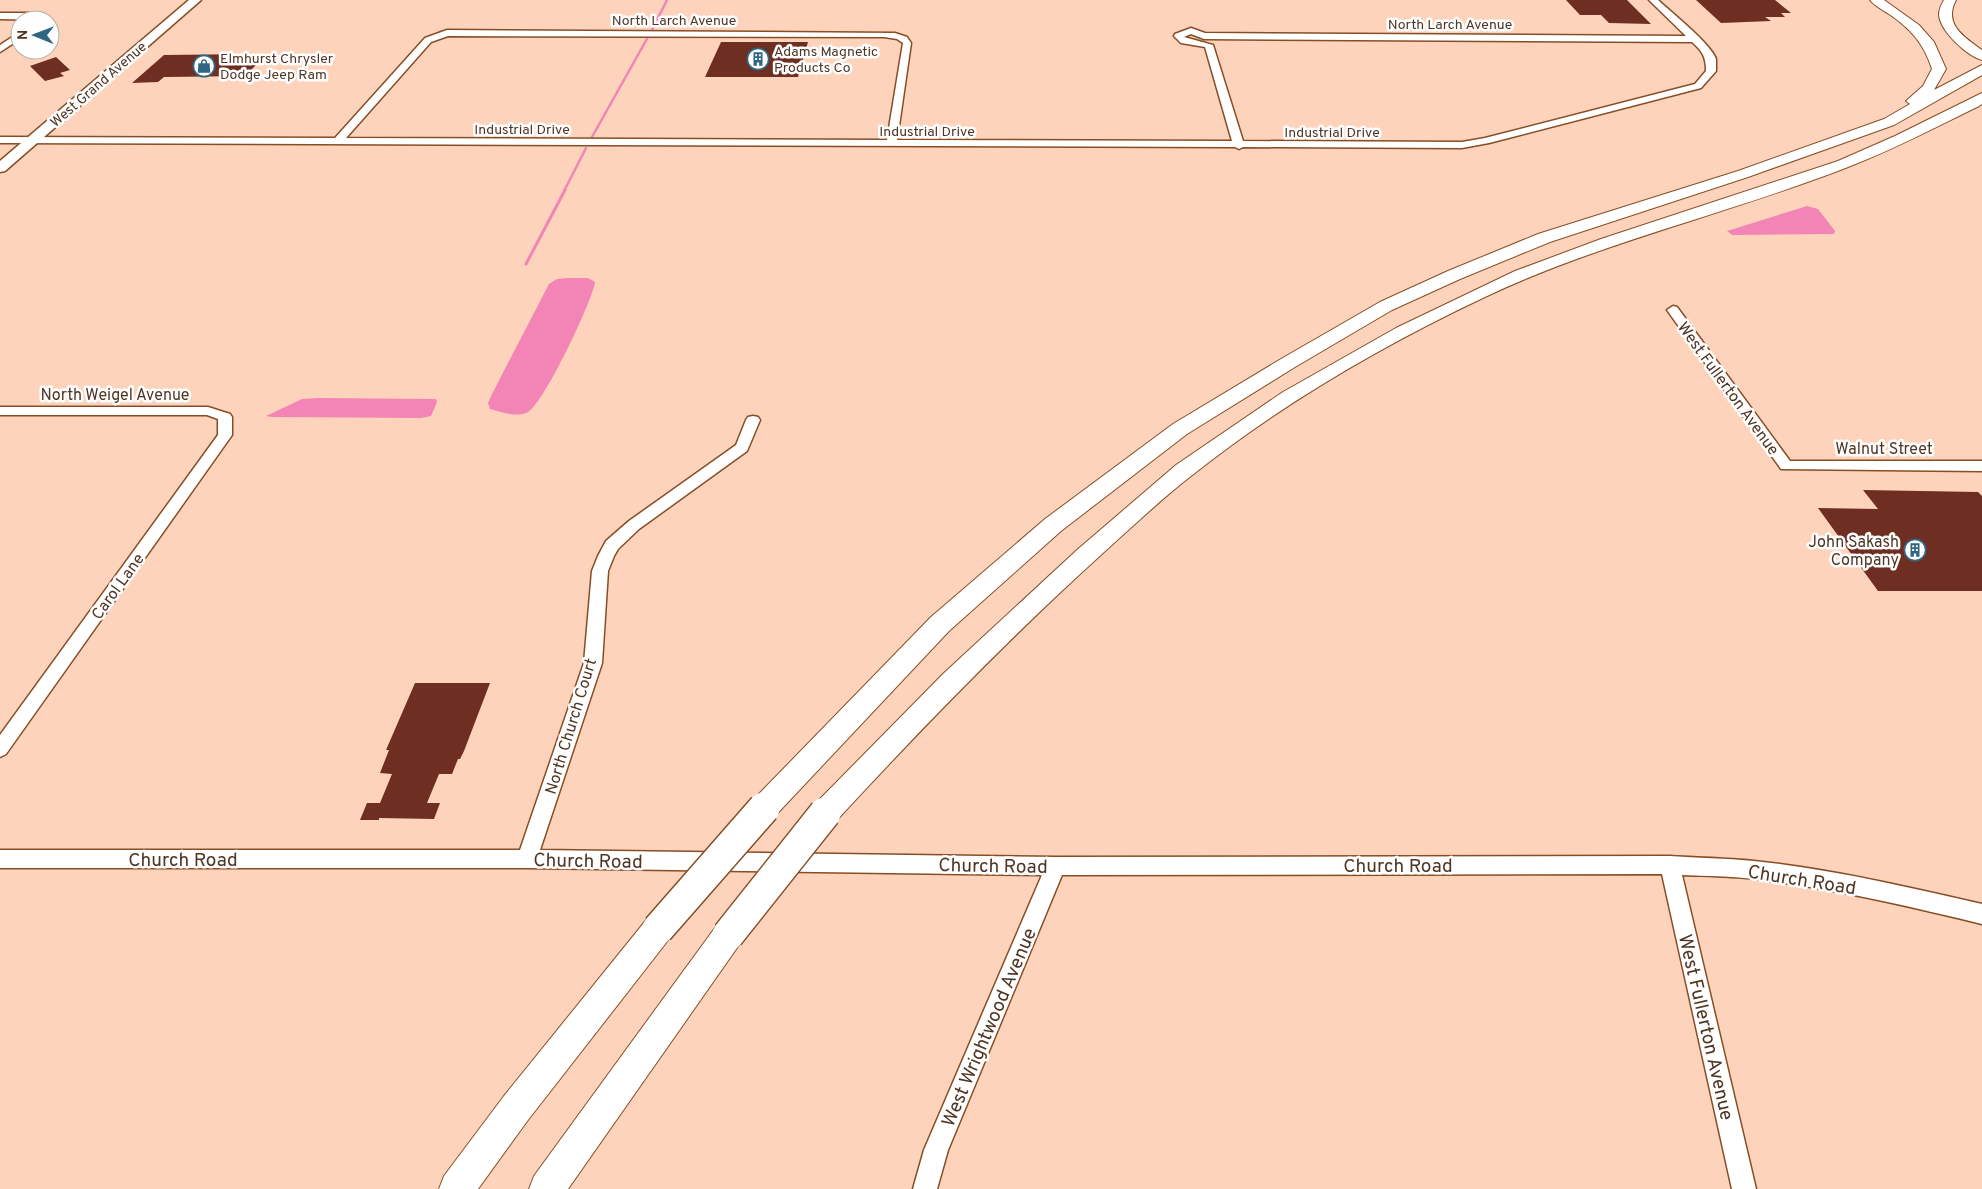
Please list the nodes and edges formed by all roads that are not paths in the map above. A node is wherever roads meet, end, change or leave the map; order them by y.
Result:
1 (196, 0) edge
2 (1653, 0) edge
3 (1876, 0) edge
4 (1950, 0) edge
5 (1696, 39) junction
6 (1982, 56) edge
7 (1982, 69) edge
8 (1982, 97) edge
9 (1889, 122) junction
10 (34, 139) junction
11 (0, 140) edge
12 (337, 142) junction
13 (891, 144) junction
14 (1239, 146) junction
15 (0, 168) edge
16 (1673, 310) dead end
17 (0, 411) edge
18 (225, 420) joint
19 (753, 420) dead end
20 (1786, 466) joint
21 (1982, 466) edge
22 (0, 749) edge
23 (0, 859) edge
24 (527, 859) junction
25 (1670, 865) junction
26 (1056, 866) junction
27 (1982, 914) edge
28 (457, 1189) edge
29 (547, 1189) edge
30 (925, 1189) edge
31 (1744, 1189) edge

1 - 10 main road, West Grand Avenue
2 - 5 street, Industrial Drive
3 - 9 highway
4 - 6 highway
5 - 14 street, Industrial Drive
5 - 14 street, North Larch Avenue
7 - 9 highway
8 - 29 highway, bridge
9 - 28 highway, bridge
10 - 11 street, Industrial Drive
10 - 12 street, Industrial Drive
10 - 15 main road, West Grand Avenue
12 - 13 street, Industrial Drive
12 - 13 street, North Larch Avenue
13 - 14 street, Industrial Drive
16 - 20 street, West Fullerton Avenue
17 - 18 street, North Weigel Avenue
18 - 22 street, Carol Lane
19 - 24 street, North Church Court
20 - 21 street, Walnut Street
23 - 24 street, Church Road
24 - 26 street, Church Road
25 - 26 street, Church Road
25 - 27 street, Church Road
25 - 31 street, West Fullerton Avenue
26 - 30 street, West Wrightwood Avenue

